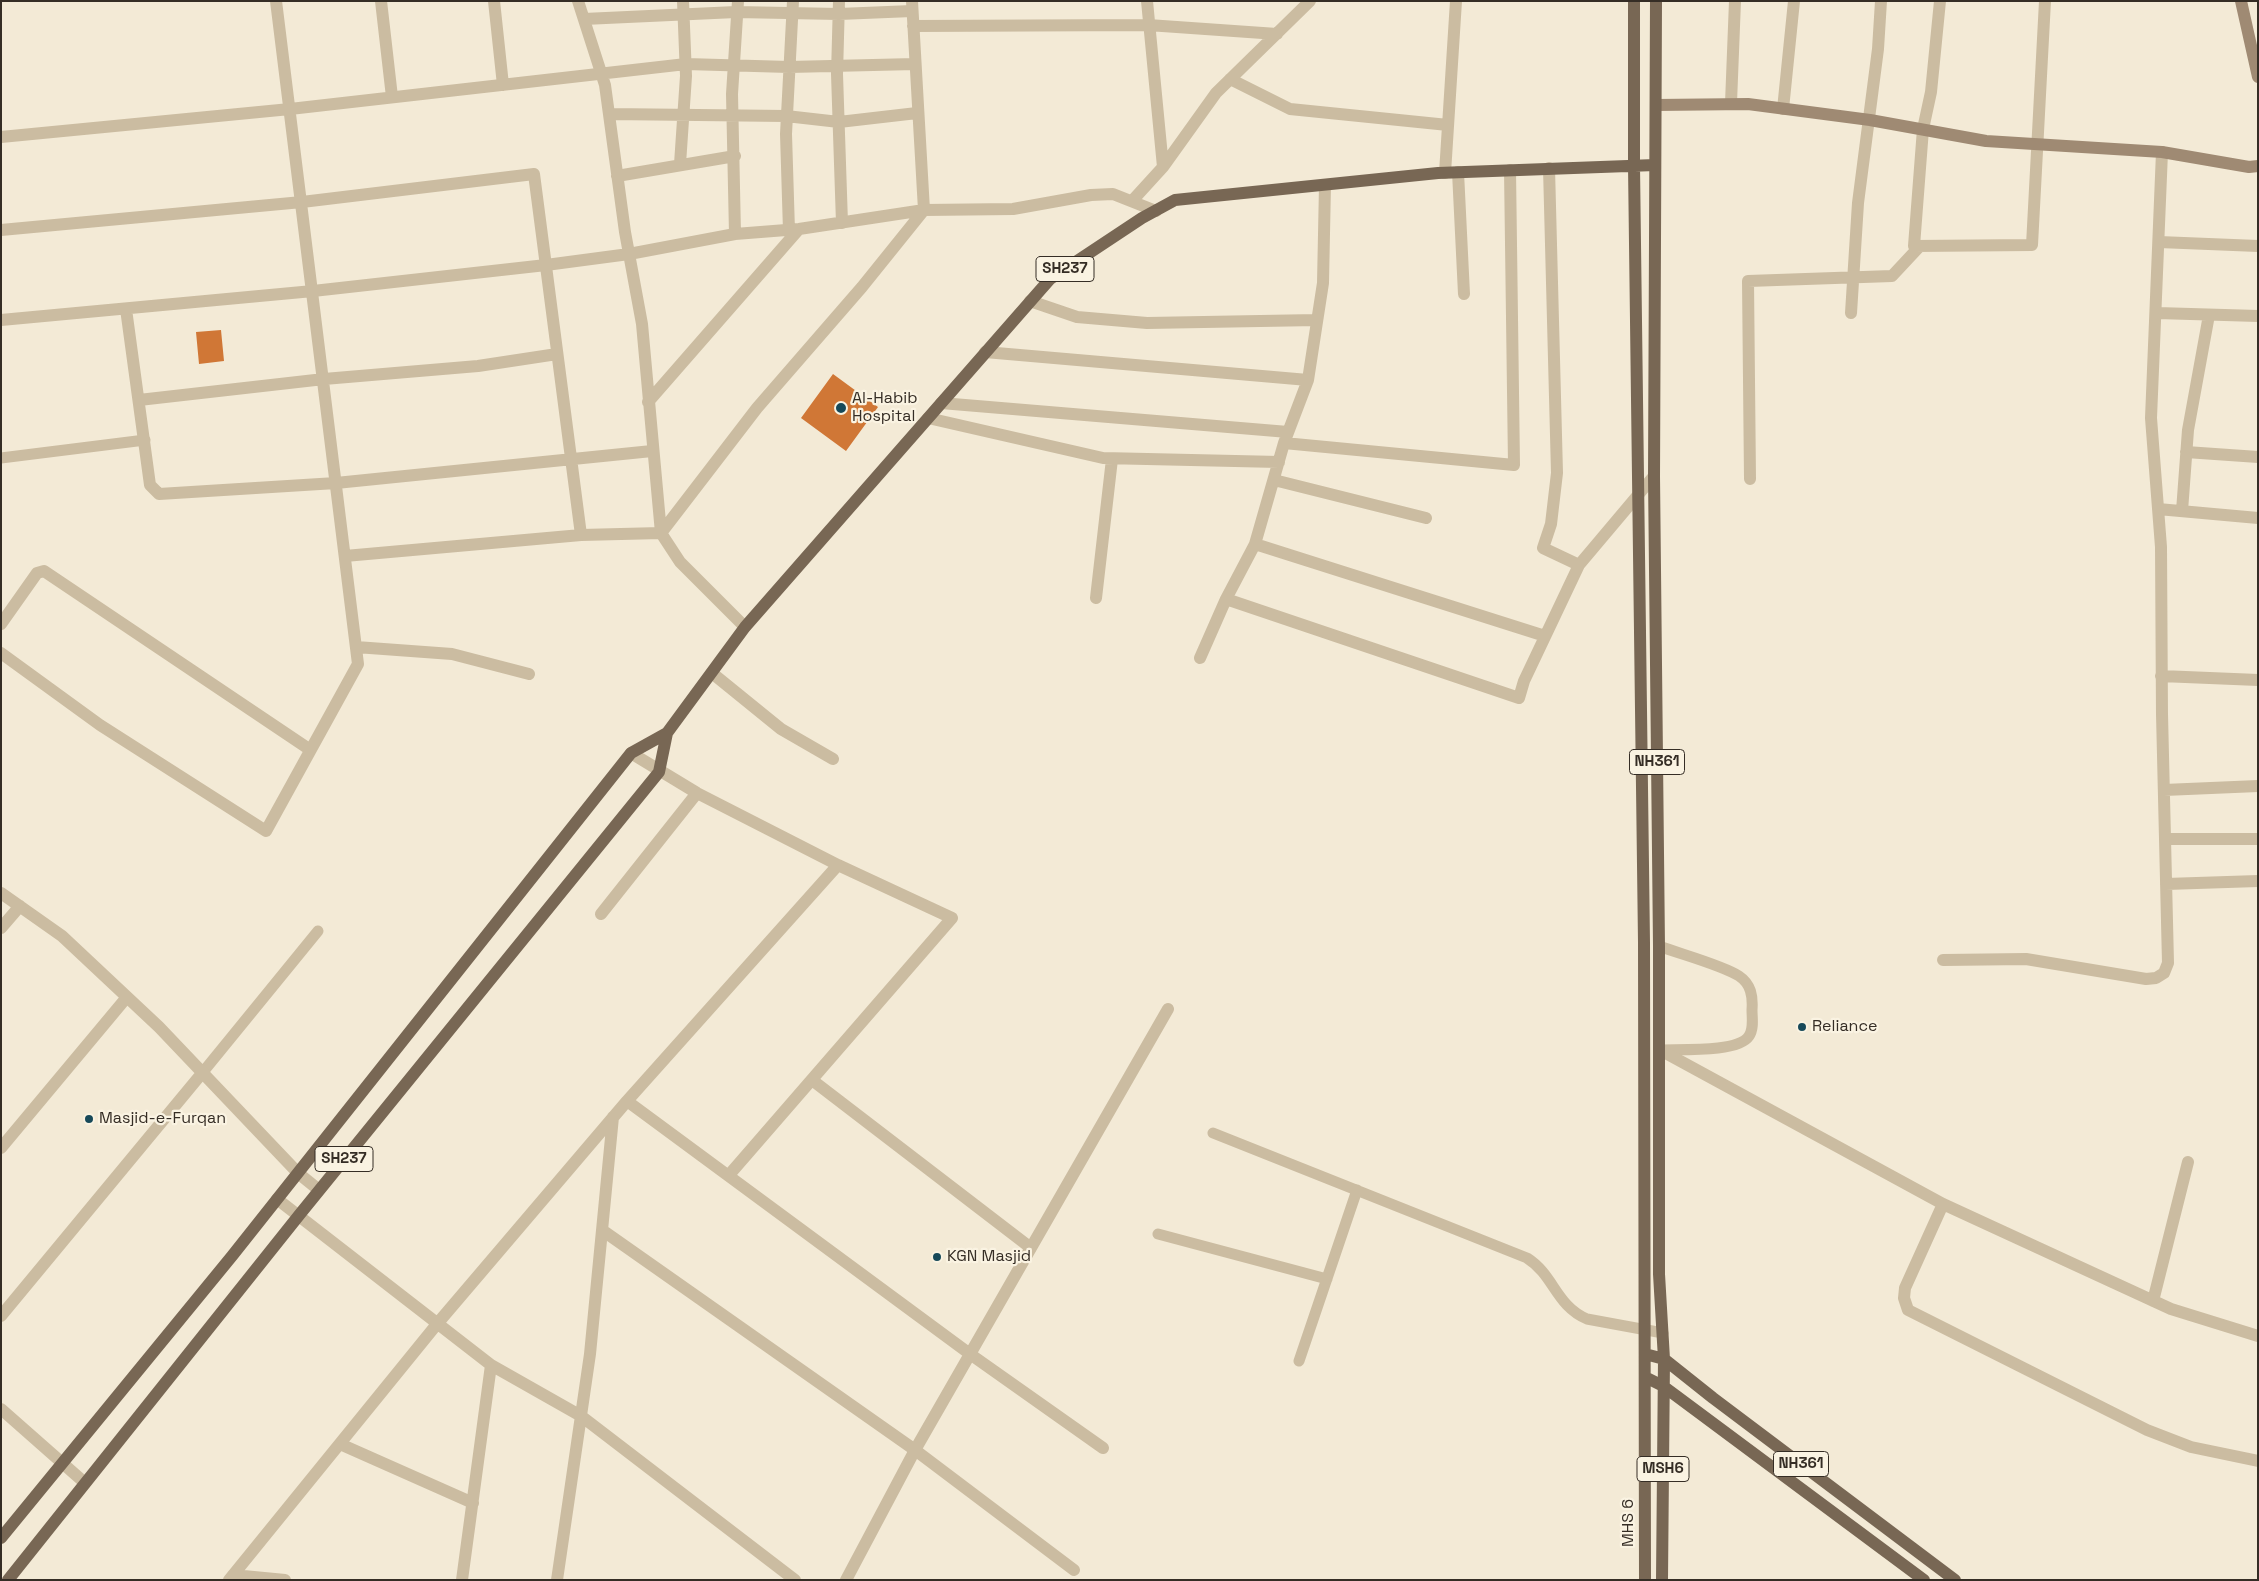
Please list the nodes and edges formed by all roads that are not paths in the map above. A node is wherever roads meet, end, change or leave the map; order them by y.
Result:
1 (276, 1) edge
2 (381, 1) edge
3 (494, 1) edge
4 (578, 1) edge
5 (1147, 1) edge
6 (1310, 1) edge
7 (1456, 1) edge
8 (1634, 1) edge
9 (1656, 1) edge
10 (1735, 1) edge
11 (1794, 1) edge
12 (1882, 1) edge
13 (1940, 1) edge
14 (2045, 1) edge
15 (2241, 1) edge
16 (737, 6) edge
17 (912, 6) edge
18 (683, 8) edge
19 (793, 8) edge
20 (839, 8) edge
21 (584, 19) junction
22 (1148, 25) junction
23 (913, 26) junction
24 (1277, 34) junction
25 (686, 64) junction
26 (734, 64) junction
27 (915, 64) junction
28 (838, 65) junction
29 (789, 67) junction
30 (602, 74) junction
31 (2258, 77) edge
32 (1230, 79) junction
33 (503, 85) junction
34 (392, 97) junction
35 (1731, 103) junction
36 (1656, 105) junction
37 (290, 109) junction
38 (1782, 109) junction
39 (917, 113) junction
40 (609, 114) junction
41 (683, 115) junction
42 (733, 115) junction
43 (786, 116) junction
44 (1870, 120) junction
45 (839, 122) junction
46 (1448, 125) junction
47 (1923, 130) junction
48 (1, 137) edge
49 (2037, 144) junction
50 (2162, 152) junction
51 (735, 156) junction
52 (680, 164) junction
53 (1655, 165) junction
54 (1634, 166) junction
55 (2258, 166) edge
56 (1163, 167) junction
57 (1549, 168) junction
58 (1510, 170) junction
59 (1458, 172) junction
60 (1445, 173) junction
61 (617, 176) junction
62 (1325, 185) junction
63 (1132, 201) junction
64 (302, 202) junction
65 (924, 210) junction
66 (1156, 211) junction
67 (842, 223) junction
68 (1, 230) edge
69 (794, 230) junction
70 (735, 234) junction
71 (2159, 242) junction
72 (1920, 246) junction
73 (2258, 246) edge
74 (629, 254) junction
75 (546, 266) junction
76 (1853, 276) junction
77 (313, 291) junction
78 (1464, 294) dead end
79 (1030, 301) junction
80 (126, 309) junction
81 (1851, 313) dead end
82 (2157, 313) junction
83 (2209, 315) junction
84 (2258, 316) edge
85 (1, 320) edge
86 (1317, 320) junction
87 (985, 352) junction
88 (558, 354) junction
89 (324, 380) junction
90 (1308, 380) junction
91 (139, 400) junction
92 (648, 402) junction
93 (941, 403) junction
94 (928, 418) junction
95 (1286, 438) junction
96 (145, 440) junction
97 (652, 451) junction
98 (2186, 452) junction
99 (1, 458) edge
100 (2258, 458) edge
101 (572, 459) junction
102 (1112, 459) junction
103 (1279, 462) junction
104 (1654, 476) junction
105 (1750, 479) dead end
106 (1274, 480) junction
107 (336, 483) junction
108 (1638, 495) junction
109 (2158, 509) junction
110 (2182, 511) junction
111 (1426, 518) dead end
112 (2258, 518) edge
113 (660, 533) junction
114 (581, 534) junction
115 (1254, 544) junction
116 (344, 556) junction
117 (1579, 565) junction
118 (1096, 598) dead end
119 (1226, 599) junction
120 (1, 624) edge
121 (745, 627) junction
122 (1546, 636) junction
123 (356, 647) junction
124 (1, 653) edge
125 (1200, 658) dead end
126 (529, 674) dead end
127 (712, 674) junction
128 (2161, 676) junction
129 (2258, 680) edge
130 (667, 733) junction
131 (309, 749) junction
132 (631, 753) junction
133 (833, 759) dead end
134 (659, 772) junction
135 (2258, 786) edge
136 (2164, 790) junction
137 (697, 793) junction
138 (2165, 839) junction
139 (2258, 839) edge
140 (838, 866) junction
141 (2258, 881) edge
142 (2166, 884) junction
143 (1, 893) edge
144 (20, 906) junction
145 (602, 914) dead end
146 (1, 928) edge
147 (318, 932) dead end
148 (1660, 946) junction
149 (1943, 960) dead end
150 (127, 997) junction
151 (1168, 1009) dead end
152 (1660, 1050) junction
153 (203, 1072) junction
154 (812, 1080) junction
155 (627, 1100) junction
156 (613, 1117) junction
157 (1213, 1133) dead end
158 (1, 1148) edge
159 (2188, 1162) dead end
160 (298, 1173) junction
161 (729, 1175) junction
162 (319, 1190) junction
163 (1357, 1190) junction
164 (277, 1199) junction
165 (1943, 1204) junction
166 (300, 1214) junction
167 (602, 1230) junction
168 (1158, 1234) dead end
169 (1032, 1248) junction
170 (1327, 1279) junction
171 (2154, 1301) junction
172 (1, 1316) edge
173 (437, 1324) junction
174 (1645, 1330) junction
175 (1663, 1333) junction
176 (2258, 1336) edge
177 (970, 1354) junction
178 (1645, 1354) junction
179 (1664, 1359) junction
180 (1299, 1361) dead end
181 (490, 1365) junction
182 (1645, 1377) junction
183 (1663, 1386) junction
184 (1, 1409) edge
185 (581, 1416) junction
186 (340, 1444) junction
187 (1103, 1448) dead end
188 (915, 1450) junction
189 (2258, 1460) edge
190 (62, 1463) junction
191 (85, 1483) junction
192 (473, 1503) junction
193 (1, 1538) edge
194 (1074, 1570) dead end
195 (231, 1577) edge
196 (788, 1577) edge
197 (8, 1580) edge
198 (285, 1580) edge
199 (462, 1580) edge
200 (557, 1580) edge
201 (846, 1580) edge
202 (1645, 1580) edge
203 (1662, 1580) edge
204 (1924, 1580) edge
205 (1954, 1580) edge

1 - 37 street
2 - 34 street
3 - 33 street
4 - 21 street
5 - 22 street
6 - 24 street
7 - 46 street
8 - 54 main road, MHS 6
9 - 36 main road
10 - 35 street
11 - 38 street
12 - 44 street
13 - 47 street
14 - 49 street
15 - 31 main road
16 - 18 street
16 - 19 street
16 - 26 street
17 - 20 street
17 - 23 street
18 - 21 street
18 - 25 street
19 - 20 street
19 - 29 street
20 - 28 street
21 - 30 street
22 - 23 street
22 - 24 street
22 - 56 street
23 - 27 street
24 - 32 street
25 - 26 street
25 - 30 street
25 - 41 street
26 - 29 street
26 - 42 street
27 - 28 street
27 - 39 street
28 - 29 street
28 - 45 street
29 - 43 street
30 - 33 street
30 - 40 street
32 - 46 street
32 - 56 street
33 - 34 street
34 - 37 street
35 - 36 main road
35 - 38 main road
36 - 53 main road
37 - 48 street
37 - 64 street
38 - 44 main road
39 - 45 street
39 - 65 street
40 - 41 street
40 - 61 street
41 - 42 street
41 - 52 street
42 - 43 street
42 - 51 street
43 - 45 street
43 - 69 street
44 - 47 main road
44 - 76 street
45 - 67 street
46 - 60 street
47 - 49 main road
47 - 72 street
49 - 50 main road
49 - 72 street
50 - 55 main road
50 - 71 street
51 - 52 street
51 - 70 street
52 - 61 street
53 - 54 main road, SH237
53 - 104 main road, NH361
54 - 57 main road, SH237
54 - 108 main road, MHS 6
56 - 63 street
57 - 58 main road, SH237
57 - 117 street
58 - 59 main road, SH237
58 - 95 street
59 - 60 main road, SH237
59 - 78 street
60 - 62 main road, SH237
61 - 74 street
62 - 66 main road, SH237
62 - 86 street
63 - 65 street
63 - 66 street
64 - 68 street
64 - 75 street
64 - 77 street
65 - 67 street
65 - 113 street
66 - 79 main road, SH237
67 - 69 street
69 - 70 street
69 - 92 street
70 - 74 street
71 - 73 street
71 - 82 street
72 - 76 street
74 - 75 street
74 - 92 street
75 - 77 street
75 - 88 street
76 - 81 street
76 - 105 street
77 - 80 street
77 - 89 street
79 - 86 street
79 - 87 main road, SH237
80 - 85 street
80 - 91 street
82 - 83 street
82 - 109 street
83 - 84 street
83 - 98 street
86 - 90 street
87 - 90 street
87 - 93 main road, SH237
88 - 89 street
88 - 101 street
89 - 91 street
89 - 107 street
90 - 95 street
91 - 96 street
92 - 97 street
93 - 94 main road, SH237
93 - 95 street
94 - 102 street
94 - 121 main road, SH237
95 - 103 street
96 - 99 lane
96 - 107 street
97 - 101 street
97 - 113 street
98 - 100 street
98 - 110 street
101 - 107 street
101 - 114 street
102 - 103 street
102 - 118 street
103 - 106 street
104 - 108 street
104 - 148 main road, NH361
106 - 111 street
106 - 115 street
107 - 116 street
108 - 117 street
108 - 174 main road, MHS 6
109 - 110 street
109 - 128 street
110 - 112 street
113 - 114 street
113 - 121 street
114 - 116 street
115 - 119 street
115 - 122 street
116 - 123 street
117 - 122 street
119 - 122 street
119 - 125 street
120 - 131 street
121 - 127 main road, SH237
123 - 126 street
123 - 131 street
124 - 131 street
127 - 130 main road, SH237
127 - 133 street
128 - 129 street
128 - 136 street
130 - 132 main road, SH237
130 - 134 main road, SH237
132 - 134 street
132 - 160 main road, SH237
134 - 137 street
134 - 162 main road, SH237
135 - 136 street
136 - 138 street
137 - 140 street
137 - 145 street
138 - 139 street
138 - 142 street
140 - 154 street
140 - 155 street
141 - 142 street
142 - 149 street
143 - 144 street
144 - 146 street
144 - 150 street
147 - 153 lane
148 - 152 main road, NH361
148 - 152 lane
150 - 153 street
150 - 158 street
151 - 169 street
152 - 165 street
152 - 175 main road, NH361
153 - 160 street
153 - 172 street
154 - 161 street
154 - 169 street
155 - 156 street
155 - 161 street
156 - 167 street
156 - 173 street
157 - 163 lane
159 - 171 street
160 - 162 street
160 - 164 main road, SH237
161 - 177 street
162 - 166 main road, SH237
163 - 170 lane
163 - 174 lane
164 - 166 street
164 - 190 main road, SH237
165 - 171 street
165 - 189 street
166 - 173 street
166 - 191 main road, SH237
167 - 185 street
167 - 188 street
168 - 170 lane
169 - 177 street
170 - 180 lane
171 - 176 street
173 - 181 street
173 - 186 street
174 - 175 lane
174 - 178 main road, MHS 6
175 - 179 main road, NH361
177 - 187 street
177 - 188 street
178 - 179 main road, NH361
178 - 182 main road, MHS 6
179 - 183 main road, MSH6
179 - 205 main road, NH361
181 - 185 street
181 - 192 street
182 - 183 main road
182 - 202 main road, MHS 6
183 - 203 main road, MSH6
183 - 204 main road
184 - 190 street
185 - 196 street
185 - 200 street
186 - 192 street
186 - 195 street
188 - 194 street
188 - 201 street
190 - 191 street
190 - 193 main road, SH237
191 - 197 main road, SH237
192 - 199 street
195 - 198 street

